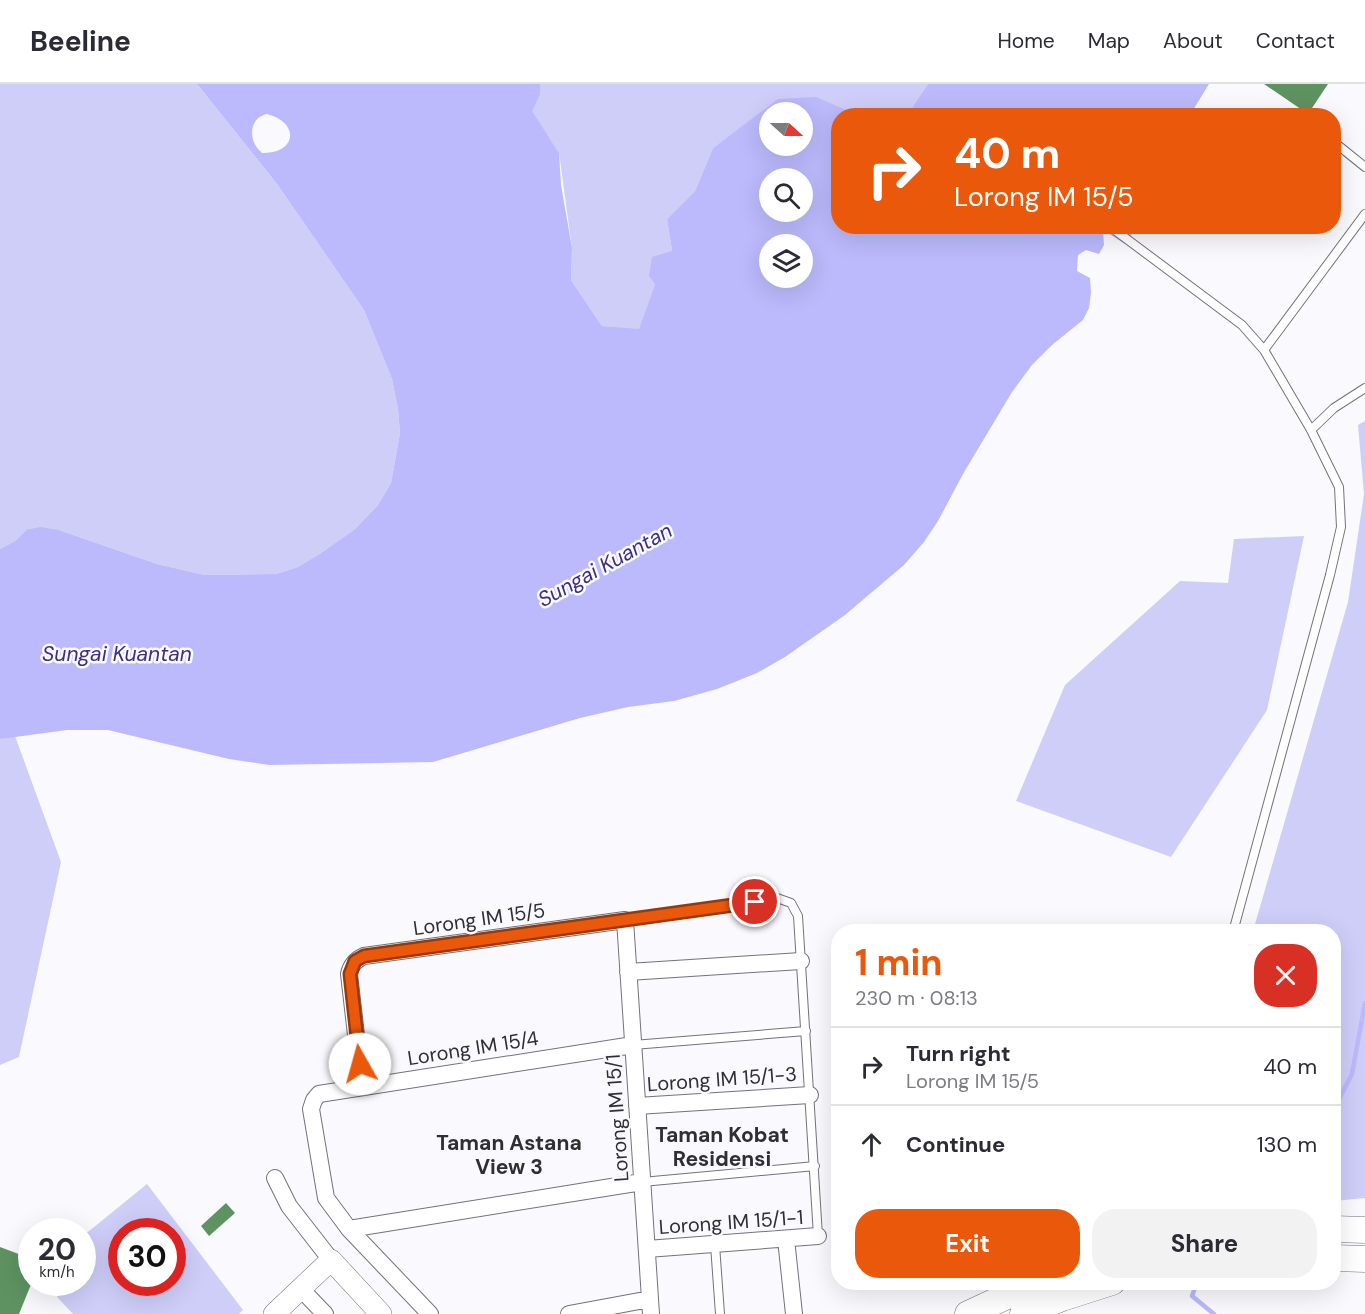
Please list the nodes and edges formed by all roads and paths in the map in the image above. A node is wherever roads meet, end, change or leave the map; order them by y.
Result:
1 (1341, 148) edge
2 (1365, 168) edge
3 (1365, 214) edge
4 (1120, 234) edge
5 (1264, 350) junction
6 (1365, 388) edge
7 (1311, 430) junction
8 (625, 920) junction
9 (1235, 924) edge
10 (801, 961) junction
11 (628, 972) junction
12 (806, 1031) junction
13 (633, 1045) junction
14 (362, 1087) junction
15 (810, 1095) junction
16 (637, 1106) junction
17 (814, 1167) junction
18 (275, 1178) dead end
19 (642, 1182) junction
20 (349, 1229) junction
21 (1341, 1229) edge
22 (1365, 1230) edge
23 (818, 1236) joint
24 (786, 1239) junction
25 (715, 1245) junction
26 (647, 1249) junction
27 (1341, 1258) edge
28 (1365, 1259) edge
29 (331, 1260) junction
30 (301, 1289) junction
31 (1020, 1290) edge
32 (1087, 1290) edge
33 (651, 1307) edge
34 (274, 1314) edge
35 (325, 1314) edge
36 (381, 1314) edge
37 (430, 1314) edge
38 (569, 1314) edge
39 (720, 1314) edge
40 (794, 1314) edge
41 (968, 1314) edge
42 (1023, 1314) edge

1 - 2 lane
3 - 5 lane
4 - 5 lane
5 - 7 lane
6 - 7 lane
7 - 9 lane
8 - 10 lane
8 - 11 street, Lorong IM 15/1
8 - 14 street, Lorong IM 15/5
10 - 11 street
10 - 12 lane
11 - 13 street, Lorong IM 15/1
12 - 13 lane
12 - 15 lane
13 - 14 street, Lorong IM 15/4
13 - 16 street, Lorong IM 15/1
14 - 20 street, Lorong IM 15/4
15 - 16 street, Lorong IM 15/1-3
15 - 17 lane
16 - 19 street, Lorong IM 15/1
17 - 19 lane
17 - 23 lane
18 - 29 street
19 - 20 street
19 - 26 street, Lorong IM 15/1
20 - 37 street
21 - 22 main road
23 - 24 street, Lorong IM 15/1-1
24 - 25 street, Lorong IM 15/1-1
24 - 40 street
25 - 26 street, Lorong IM 15/1-1
25 - 39 lane
26 - 33 street, Lorong IM 15/1
27 - 28 main road
29 - 30 street
29 - 36 street
30 - 34 street
30 - 35 street
31 - 41 main road
32 - 42 main road
33 - 38 street

